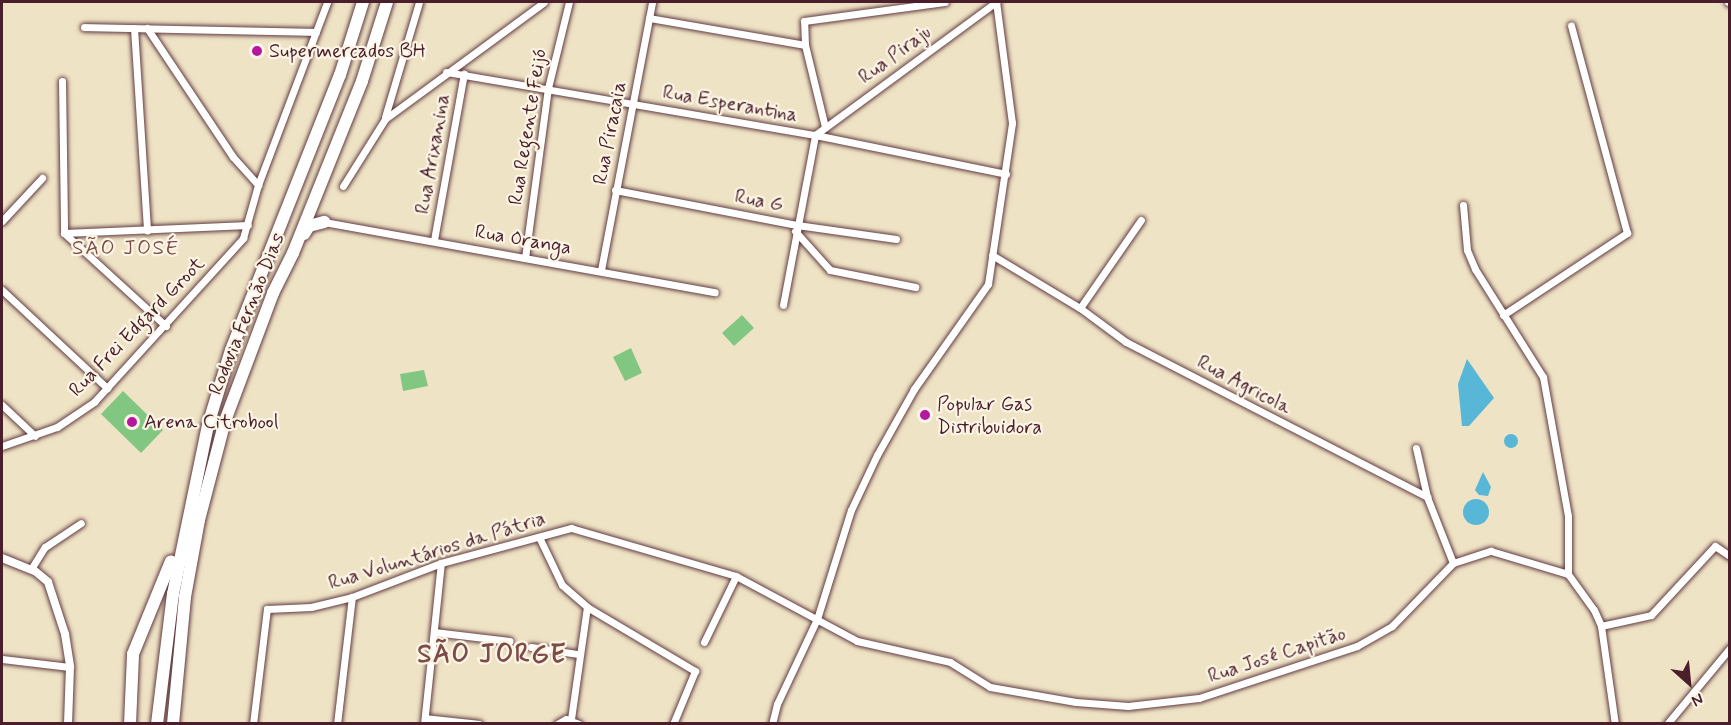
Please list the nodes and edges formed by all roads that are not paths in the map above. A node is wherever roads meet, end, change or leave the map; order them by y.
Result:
1 (327, 2) edge
2 (363, 2) edge
3 (387, 2) edge
4 (418, 2) edge
5 (544, 2) edge
6 (569, 2) edge
7 (652, 2) edge
8 (945, 2) edge
9 (996, 2) edge
10 (649, 18) junction
11 (1571, 25) dead end
12 (84, 27) dead end
13 (134, 28) junction
14 (147, 28) junction
15 (316, 32) junction
16 (805, 45) junction
17 (446, 72) junction
18 (464, 74) junction
19 (62, 81) dead end
20 (548, 88) junction
21 (632, 102) junction
22 (385, 119) junction
23 (825, 128) junction
24 (815, 135) junction
25 (1006, 174) junction
26 (42, 178) dead end
27 (258, 185) junction
28 (343, 186) dead end
29 (615, 190) junction
30 (1463, 205) dead end
31 (1141, 220) dead end
32 (2, 221) edge
33 (324, 222) joint
34 (248, 225) junction
35 (796, 228) junction
36 (147, 231) junction
37 (64, 233) junction
38 (896, 239) dead end
39 (434, 240) junction
40 (293, 253) junction
41 (992, 255) junction
42 (525, 258) junction
43 (601, 270) junction
44 (915, 286) dead end
45 (2, 290) edge
46 (715, 292) dead end
47 (783, 305) dead end
48 (1080, 308) junction
49 (1503, 315) junction
50 (166, 326) junction
51 (106, 388) junction
52 (2, 405) edge
53 (35, 436) junction
54 (2, 446) edge
55 (1416, 448) dead end
56 (190, 497) junction
57 (1427, 497) junction
58 (81, 523) dead end
59 (539, 537) junction
60 (1730, 556) edge
61 (2, 558) edge
62 (441, 563) junction
63 (1453, 563) junction
64 (31, 569) junction
65 (1568, 574) junction
66 (736, 576) junction
67 (352, 597) junction
68 (588, 608) junction
69 (817, 619) junction
70 (1601, 626) junction
71 (434, 632) junction
72 (508, 641) dead end
73 (704, 642) dead end
74 (531, 647) dead end
75 (1730, 648) edge
76 (578, 654) junction
77 (2, 659) edge
78 (70, 667) junction
79 (571, 719) junction
80 (424, 721) edge
81 (68, 723) edge
82 (130, 723) edge
83 (157, 723) edge
84 (173, 723) edge
85 (253, 723) edge
86 (337, 723) edge
87 (479, 723) edge
88 (558, 723) edge
89 (579, 723) edge
90 (673, 723) edge
91 (772, 723) edge
92 (1615, 723) edge
93 (1667, 723) edge

1 - 15 street, Rua Frei Edgard Groot
2 - 56 highway, Rodovia Fernão Dias
3 - 40 highway, Rodovia Fernão Dias
4 - 22 street
5 - 17 street
6 - 20 street, Rua Regente Feijó
7 - 10 street, Rua Piracaia
8 - 16 street
9 - 23 street, Rua Piraju
9 - 25 street
10 - 16 street
10 - 21 street, Rua Piracaia
11 - 49 street
12 - 13 street
13 - 14 street
13 - 36 street
14 - 15 street
14 - 27 street
15 - 27 street, Rua Frei Edgard Groot
16 - 23 street
17 - 18 street, Rua Esperantina
17 - 22 street
18 - 20 street, Rua Esperantina
18 - 39 street, Rua Arixanina
19 - 37 street
20 - 21 street, Rua Esperantina
20 - 42 street, Rua Regente Feijó
21 - 24 street, Rua Esperantina
21 - 29 street, Rua Piracaia
22 - 28 street
23 - 24 street, Rua Piraju
24 - 25 street, Rua Esperantina
24 - 35 street
25 - 41 street
26 - 32 street
27 - 34 street, Rua Frei Edgard Groot
29 - 35 street, Rua G
29 - 43 street, Rua Piracaia
30 - 49 street
31 - 48 street
33 - 39 street, Rua Oranga
33 - 40 highway
34 - 36 street
34 - 50 street, Rua Frei Edgard Groot
35 - 38 street, Rua G
35 - 44 street
35 - 47 street
36 - 37 street
37 - 50 street
39 - 42 street, Rua Oranga
40 - 84 highway, Rodovia Fernão Dias
41 - 48 street, Rua Agricola
41 - 69 street
42 - 43 street, Rua Oranga
43 - 46 street, Rua Oranga
45 - 51 street
48 - 57 street, Rua Agricola
49 - 65 street
50 - 51 street, Rua Frei Edgard Groot
51 - 53 street, Rua Frei Edgard Groot
52 - 53 street
53 - 54 street, Rua Frei Edgard Groot
55 - 57 street
56 - 82 highway
56 - 83 highway, Rodovia Fernão Dias
57 - 63 street
58 - 64 street
59 - 62 street, Rua Voluntários da Pátria
59 - 66 street, Rua Voluntários da Pátria
59 - 68 street
60 - 70 street
61 - 64 street
62 - 67 street, Rua Voluntários da Pátria
62 - 71 street
63 - 65 street, Rua José Capitão
63 - 69 street, Rua José Capitão
64 - 78 street
65 - 70 street
66 - 69 street, Rua Voluntários da Pátria
66 - 73 street
67 - 85 street, Rua Voluntários da Pátria
67 - 86 street
68 - 76 street
68 - 90 street
69 - 91 street
70 - 92 street
71 - 72 street
71 - 80 street
74 - 76 street
75 - 93 street
76 - 79 street
77 - 78 street
78 - 81 street
79 - 88 street
79 - 89 street
80 - 87 street

